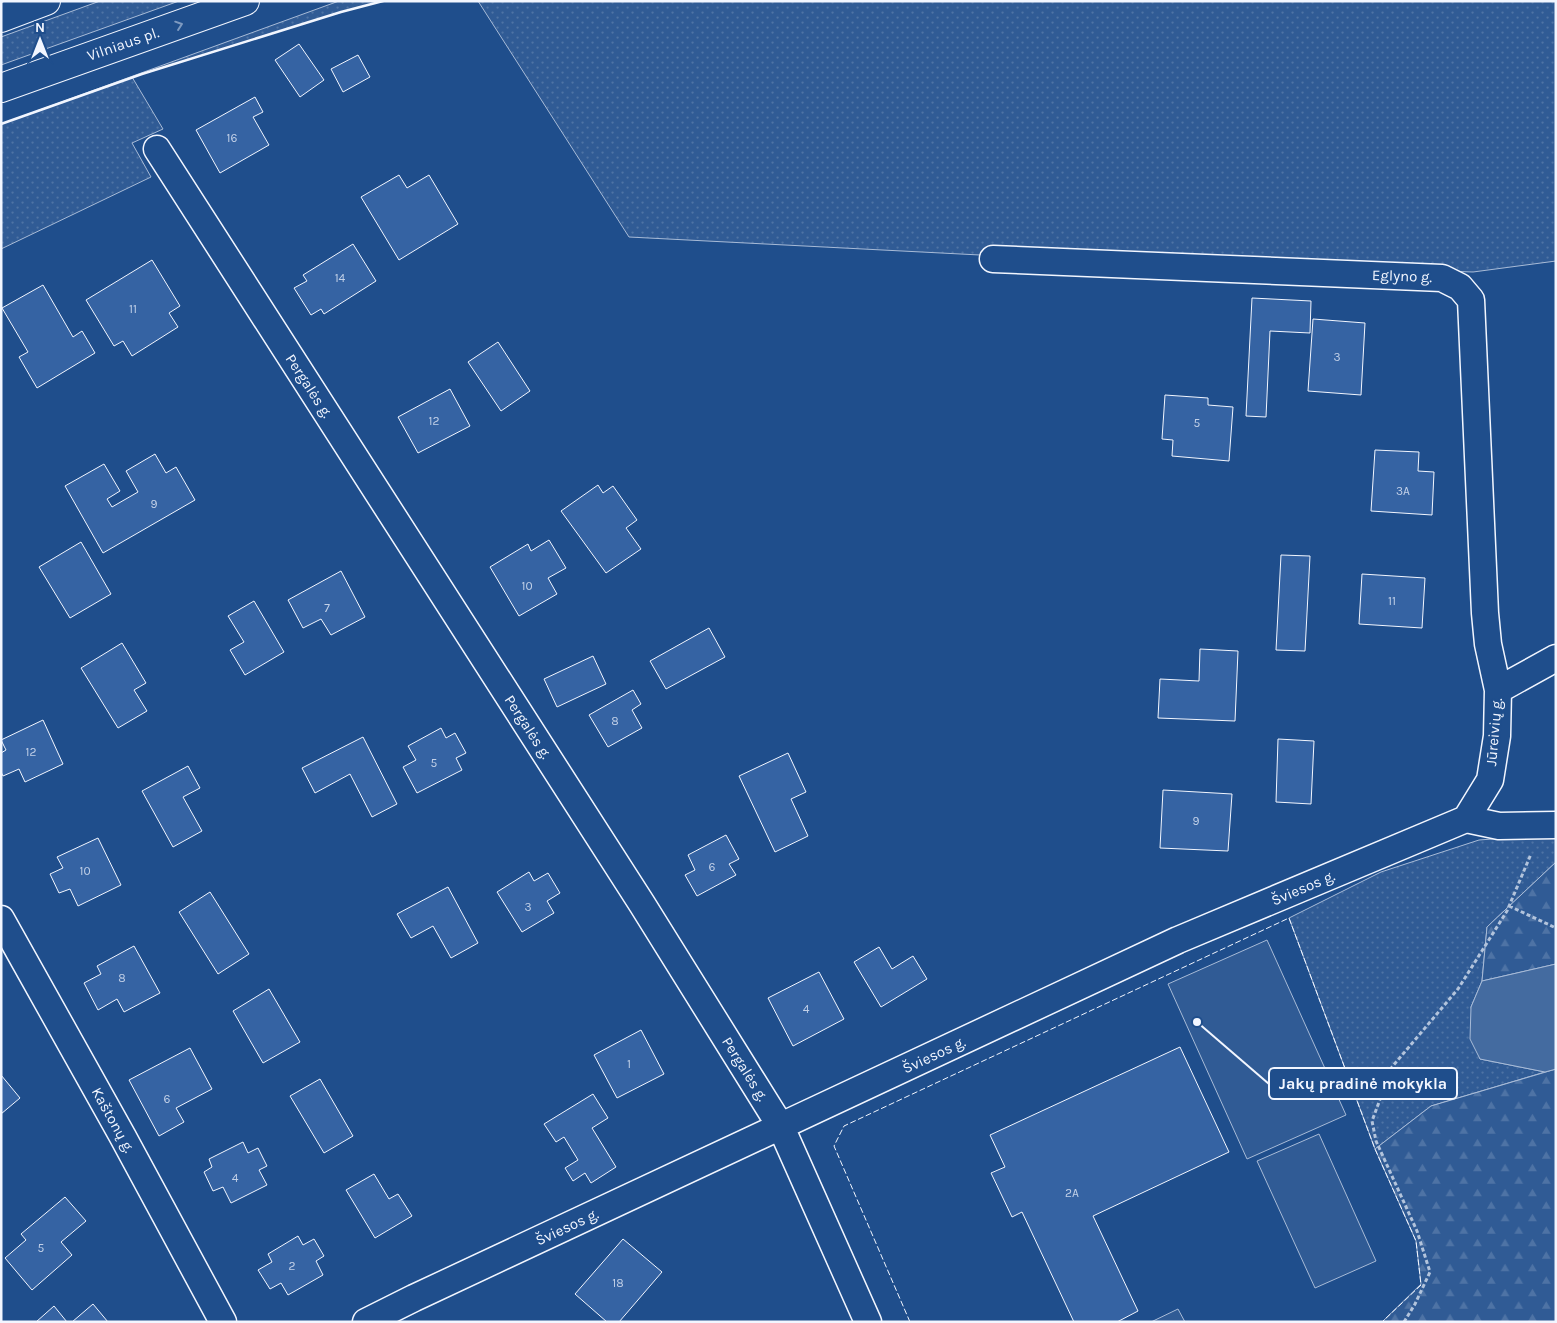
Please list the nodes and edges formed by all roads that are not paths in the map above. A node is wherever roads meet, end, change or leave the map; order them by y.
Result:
1 (46, 1) edge
2 (245, 1) edge
3 (1, 18) edge
4 (1, 88) edge
5 (157, 149) dead end
6 (993, 259) dead end
7 (1556, 658) edge
8 (1498, 690) junction
9 (1466, 819) junction
10 (1550, 825) edge
11 (1, 919) edge
12 (781, 1127) junction
13 (223, 1322) edge
14 (366, 1322) edge
15 (868, 1322) edge

1 - 3 highway
4 -> 2 highway, Vilniaus pl.
5 - 12 street, Pergalės g.
6 - 8 street, Eglyno g.
7 - 8 street, Jūreivių g.
8 - 9 street, Jūreivių g.
9 - 10 street
9 - 12 street, Šviesos g.
11 - 13 street, Kaštonų g.
12 - 14 street, Šviesos g.
12 - 15 street, Pergalės g.

